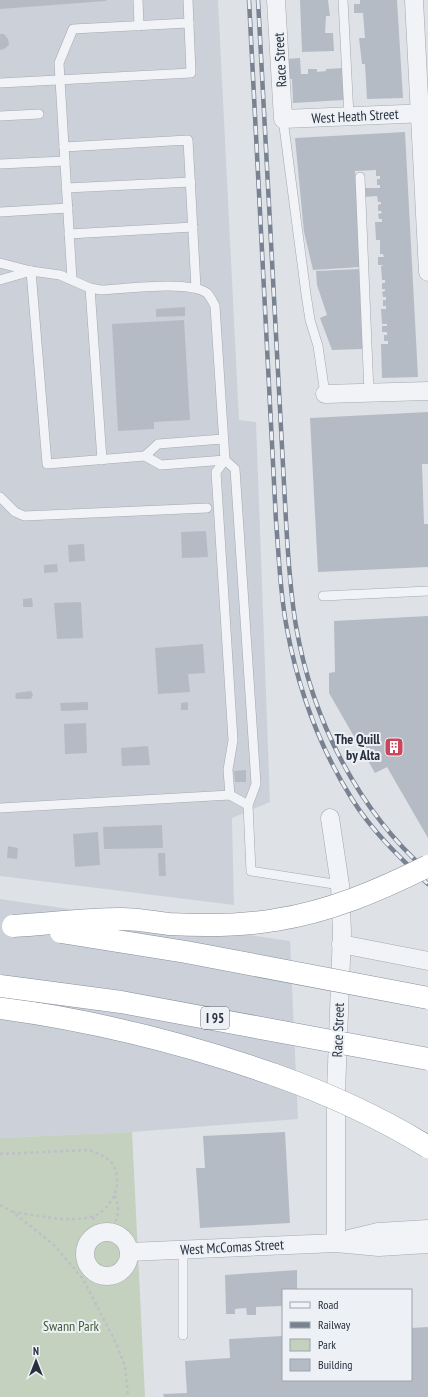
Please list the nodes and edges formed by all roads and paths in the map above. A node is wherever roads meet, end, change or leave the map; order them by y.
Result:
1 (138, 0) edge
2 (188, 0) edge
3 (276, 0) edge
4 (343, 0) edge
5 (414, 0) edge
6 (190, 23) junction
7 (139, 26) junction
8 (59, 81) junction
9 (0, 83) edge
10 (424, 113) edge
11 (39, 114) dead end
12 (0, 116) edge
13 (349, 116) junction
14 (283, 119) junction
15 (64, 147) junction
16 (65, 161) junction
17 (0, 164) edge
18 (360, 177) dead end
19 (190, 182) junction
20 (66, 188) junction
21 (68, 208) junction
22 (0, 212) edge
23 (193, 227) junction
24 (69, 234) junction
25 (0, 263) edge
26 (31, 271) junction
27 (428, 272) edge
28 (0, 280) edge
29 (72, 280) junction
30 (90, 288) junction
31 (196, 288) junction
32 (428, 391) edge
33 (369, 393) junction
34 (325, 394) joint
35 (223, 439) junction
36 (145, 456) junction
37 (102, 460) junction
38 (225, 460) junction
39 (0, 498) edge
40 (208, 508) dead end
41 (428, 591) edge
42 (323, 596) dead end
43 (230, 795) junction
44 (248, 805) junction
45 (0, 808) edge
46 (330, 818) dead end
47 (428, 866) edge
48 (340, 885) junction
49 (6, 926) edge
50 (341, 944) junction
51 (428, 961) edge
52 (0, 986) edge
53 (428, 998) edge
54 (0, 1008) edge
55 (428, 1059) edge
56 (428, 1147) edge
57 (0, 1154) edge
58 (114, 1196) junction
59 (0, 1205) edge
60 (13, 1212) junction
61 (93, 1216) junction
62 (94, 1221) dead end
63 (428, 1229) edge
64 (112, 1233) junction
65 (336, 1243) junction
66 (428, 1244) edge
67 (183, 1250) junction
68 (129, 1252) junction
69 (183, 1335) dead end
70 (128, 1397) edge

1 - 7 lane
2 - 6 lane
3 - 14 street, Race Street
4 - 13 lane
5 - 10 street
6 - 7 lane
6 - 8 lane
7 - 8 lane
8 - 9 lane
8 - 15 lane
10 - 13 street, West Heath Street
10 - 27 street
11 - 12 lane
13 - 14 street, West Heath Street
14 - 34 lane
15 - 16 lane
15 - 19 lane
16 - 17 lane
16 - 20 lane
18 - 33 lane
19 - 20 lane
19 - 23 lane
20 - 21 lane
21 - 22 lane
21 - 24 lane
23 - 24 lane
23 - 31 lane
24 - 29 lane
25 - 26 lane
26 - 28 lane
26 - 29 lane
26 - 37 lane
29 - 30 lane
30 - 31 lane
30 - 37 lane
31 - 35 lane
32 - 33 street
33 - 34 street
35 - 36 lane
35 - 38 lane
36 - 37 lane
36 - 38 lane
38 - 43 lane
38 - 44 lane
39 - 40 lane
41 - 42 lane
43 - 44 lane
43 - 45 lane
44 - 48 lane
46 - 48 street, Race Street
47 - 49 highway, bridge
48 - 50 street, Race Street
49 - 53 highway, bridge
50 - 51 street
50 - 65 street, Race Street
52 - 55 highway, I 95, bridge
54 - 56 highway, bridge
57 - 58 path
58 - 61 path
58 - 64 path
59 - 60 path
60 - 61 path
60 - 70 path
61 - 62 path
63 - 65 street, West McComas Street
64 - 68 street
64 - 68 street
65 - 66 street, West McComas Street
65 - 67 street, West McComas Street
67 - 68 street, West McComas Street
67 - 69 lane

